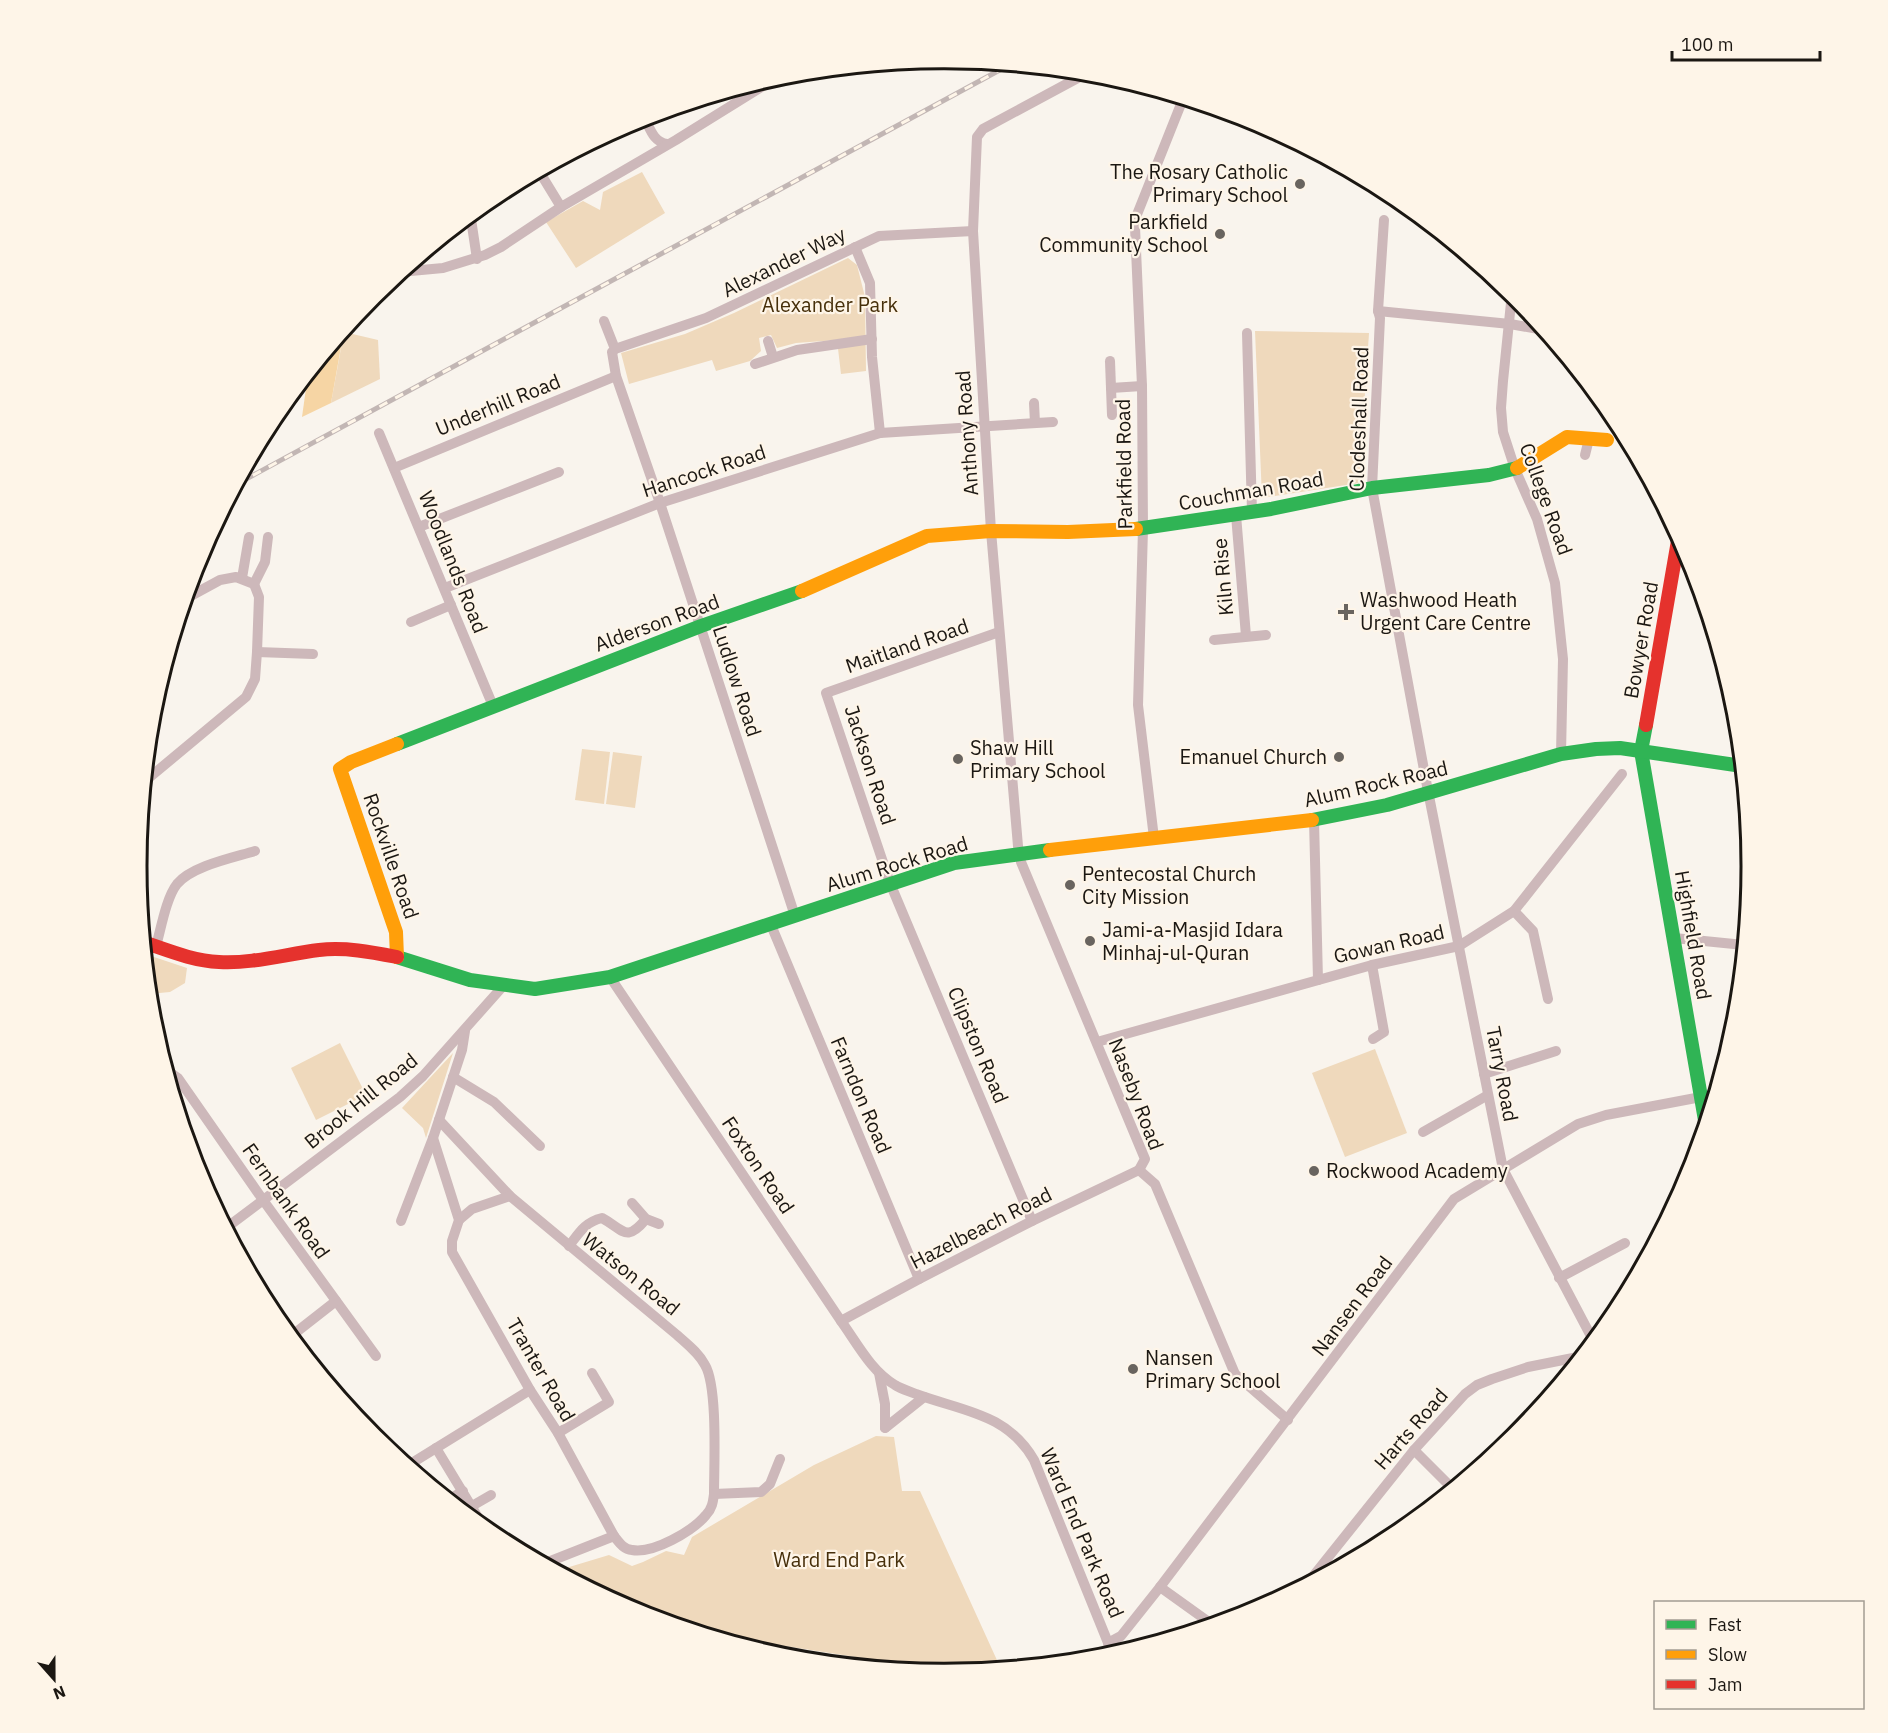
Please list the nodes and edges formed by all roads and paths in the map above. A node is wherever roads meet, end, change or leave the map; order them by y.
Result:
1 (1074, 80) edge
2 (752, 93) edge
3 (1181, 105) edge
4 (649, 126) edge
5 (667, 144) junction
6 (543, 177) edge
7 (561, 207) junction
8 (1384, 220) dead end
9 (472, 225) edge
10 (973, 231) junction
11 (855, 247) junction
12 (477, 259) junction
13 (414, 271) edge
14 (1511, 306) edge
15 (1378, 311) junction
16 (604, 321) dead end
17 (1510, 324) junction
18 (1531, 328) edge
19 (1247, 333) dead end
20 (872, 339) junction
21 (768, 341) dead end
22 (615, 349) junction
23 (773, 357) junction
24 (1110, 361) dead end
25 (755, 364) dead end
26 (616, 376) junction
27 (1142, 386) junction
28 (1111, 388) junction
29 (1034, 403) dead end
30 (1112, 415) dead end
31 (1053, 422) dead end
32 (1035, 423) junction
33 (984, 425) junction
34 (379, 433) dead end
35 (880, 433) junction
36 (1589, 439) junction
37 (1607, 440) dead end
38 (1586, 455) dead end
39 (394, 468) junction
40 (1515, 469) junction
41 (559, 472) dead end
42 (1372, 488) junction
43 (660, 503) junction
44 (1252, 512) junction
45 (1236, 515) junction
46 (419, 527) junction
47 (1143, 529) junction
48 (992, 531) junction
49 (249, 537) dead end
50 (268, 537) dead end
51 (1676, 549) edge
52 (242, 578) junction
53 (254, 584) junction
54 (444, 588) junction
55 (195, 594) edge
56 (451, 605) junction
57 (411, 622) dead end
58 (700, 626) junction
59 (999, 632) junction
60 (1266, 635) dead end
61 (1246, 636) junction
62 (1214, 640) dead end
63 (257, 652) junction
64 (313, 654) dead end
65 (826, 693) joint
66 (493, 706) junction
67 (1641, 751) junction
68 (1561, 754) junction
69 (1735, 765) edge
70 (340, 769) joint
71 (1622, 774) dead end
72 (152, 776) edge
73 (1429, 793) junction
74 (1314, 820) junction
75 (1154, 838) junction
76 (255, 852) dead end
77 (1019, 855) junction
78 (890, 883) junction
79 (1514, 911) junction
80 (795, 916) junction
81 (771, 925) junction
82 (1674, 938) junction
83 (150, 944) edge
84 (1738, 944) edge
85 (1459, 946) junction
86 (398, 957) junction
87 (1372, 965) junction
88 (610, 977) junction
89 (1318, 980) junction
90 (504, 985) junction
91 (1548, 999) dead end
92 (465, 1030) junction
93 (1373, 1039) dead end
94 (1097, 1042) junction
95 (1556, 1052) dead end
96 (1484, 1074) junction
97 (175, 1076) edge
98 (453, 1077) junction
99 (1488, 1095) junction
100 (1701, 1097) junction
101 (1703, 1109) edge
102 (439, 1120) junction
103 (1423, 1132) dead end
104 (433, 1138) junction
105 (540, 1146) dead end
106 (1503, 1169) junction
107 (1139, 1170) junction
108 (510, 1196) junction
109 (263, 1200) junction
110 (632, 1203) dead end
111 (646, 1219) junction
112 (459, 1220) junction
113 (401, 1221) dead end
114 (1032, 1221) junction
115 (232, 1224) edge
116 (659, 1224) dead end
117 (1625, 1243) dead end
118 (569, 1246) junction
119 (1559, 1278) junction
120 (919, 1279) junction
121 (336, 1301) junction
122 (842, 1321) junction
123 (297, 1332) edge
124 (1590, 1334) edge
125 (376, 1356) dead end
126 (1572, 1358) edge
127 (592, 1373) dead end
128 (879, 1373) junction
129 (530, 1390) junction
130 (924, 1396) junction
131 (1288, 1420) junction
132 (558, 1433) junction
133 (436, 1448) junction
134 (1414, 1450) junction
135 (780, 1459) dead end
136 (413, 1462) edge
137 (1448, 1484) edge
138 (463, 1491) junction
139 (714, 1494) junction
140 (490, 1495) dead end
141 (455, 1496) edge
142 (472, 1506) junction
143 (474, 1510) edge
144 (615, 1536) junction
145 (552, 1561) edge
146 (1316, 1572) edge
147 (1160, 1587) junction
148 (1206, 1620) edge
149 (1108, 1643) junction
150 (1109, 1647) edge

1 - 10 street, Anthony Road
2 - 5 street
3 - 27 street, Parkfield Road
4 - 5 street
5 - 7 street
6 - 7 street
7 - 12 street
8 - 15 street, Clodeshall Road
9 - 12 street
10 - 11 street, Alexander Way
10 - 33 street, Anthony Road
11 - 20 street
11 - 22 street, Alexander Way
12 - 13 street
14 - 17 street, College Road
15 - 17 street
15 - 42 street, Clodeshall Road
16 - 22 street, Ludlow Road
17 - 18 street
17 - 40 street, College Road
19 - 44 street
20 - 23 street
20 - 35 street
21 - 23 street
22 - 26 street, Ludlow Road
23 - 25 street
24 - 28 street
26 - 39 street, Underhill Road
26 - 43 street, Ludlow Road
27 - 28 street
27 - 47 street, Parkfield Road
28 - 30 street
29 - 32 street
31 - 32 street, Hancock Road
32 - 33 street, Hancock Road
33 - 35 street, Hancock Road
33 - 48 street, Anthony Road
34 - 39 street, Woodlands Road
35 - 43 street, Hancock Road
36 - 37 street, Couchman Road
36 - 38 street
36 - 40 street, Couchman Road
39 - 46 street, Woodlands Road
40 - 42 street, Couchman Road
40 - 68 street, College Road
41 - 46 street
42 - 44 street, Couchman Road
42 - 73 street, Clodeshall Road
43 - 54 street, Hancock Road
43 - 58 street, Ludlow Road
44 - 45 street, Couchman Road
45 - 47 street, Couchman Road
45 - 61 street, Kiln Rise
46 - 54 street, Woodlands Road
47 - 48 street, Couchman Road
47 - 75 street, Parkfield Road
48 - 58 street, Alderson Road
48 - 59 street, Anthony Road
49 - 52 street
50 - 53 street
51 - 67 street, Bowyer Road
52 - 53 street
52 - 55 street
53 - 63 street
54 - 56 street, Woodlands Road
56 - 57 street
56 - 66 street, Woodlands Road
58 - 66 street, Alderson Road
58 - 80 street, Ludlow Road
59 - 65 street, Maitland Road
59 - 77 street, Anthony Road
60 - 61 street, Kiln Rise
61 - 62 street, Kiln Rise
63 - 64 street
63 - 72 street
65 - 78 street, Jackson Road
66 - 70 street, Alderson Road
67 - 68 street, Alum Rock Road
67 - 69 street, Alum Rock Road
67 - 82 street, Highfield Road
68 - 73 street, Alum Rock Road
70 - 86 street, Rockville Road
71 - 79 street, Gowan Road
73 - 74 street, Alum Rock Road
73 - 85 street, Tarry Road
74 - 75 street, Alum Rock Road
74 - 89 street
75 - 77 street, Alum Rock Road
76 - 83 street
77 - 78 street, Alum Rock Road
77 - 94 street, Naseby Road
78 - 80 street, Alum Rock Road
78 - 114 street, Clipston Road
79 - 85 street, Gowan Road
79 - 91 street
80 - 81 street, Alum Rock Road
81 - 88 street, Alum Rock Road
81 - 120 street, Farndon Road
82 - 84 street
82 - 100 street, Highfield Road
83 - 86 street, Alum Rock Road
85 - 87 street, Gowan Road
85 - 96 street, Tarry Road
86 - 90 street, Alum Rock Road
87 - 89 street, Gowan Road
87 - 93 street
88 - 90 street, Alum Rock Road
88 - 122 street, Foxton Road
89 - 94 street, Gowan Road
90 - 92 street, Brook Hill Road
92 - 98 street
92 - 109 street, Brook Hill Road
94 - 107 street, Naseby Road
95 - 96 street
96 - 99 street, Tarry Road
97 - 109 street, Fernbank Road
98 - 102 street
98 - 105 street
99 - 103 street
99 - 106 street, Tarry Road
100 - 101 street, Highfield Road
100 - 106 street, Nansen Road
102 - 104 street
102 - 108 street, Watson Road
104 - 112 street
104 - 113 street
106 - 119 street, Tarry Road
106 - 131 street, Nansen Road
107 - 114 street, Hazelbeach Road
107 - 131 street, Naseby Road
108 - 112 street
108 - 118 street, Watson Road
109 - 115 street, Brook Hill Road
109 - 121 street, Fernbank Road
110 - 111 street
111 - 116 street
111 - 118 street
112 - 129 street, Tranter Road
114 - 120 street, Hazelbeach Road
117 - 119 street
118 - 139 street, Watson Road
119 - 124 street, Tarry Road
120 - 122 street, Hazelbeach Road
121 - 123 street
121 - 125 street, Fernbank Road
122 - 128 street, Foxton Road
126 - 134 street, Harts Road
127 - 132 street
128 - 130 street, Ward End Park Road
128 - 130 street
129 - 132 street, Tranter Road
129 - 133 street
130 - 149 street, Ward End Park Road
131 - 147 street, Nansen Road
132 - 144 street, Tranter Road
133 - 136 street
133 - 138 street
134 - 137 street
134 - 146 street, Harts Road
135 - 139 street
138 - 141 street
138 - 142 street
139 - 144 street
140 - 142 street
142 - 143 street
144 - 145 street
147 - 148 street
147 - 149 street, Nansen Road
149 - 150 street, Ward End Park Road

